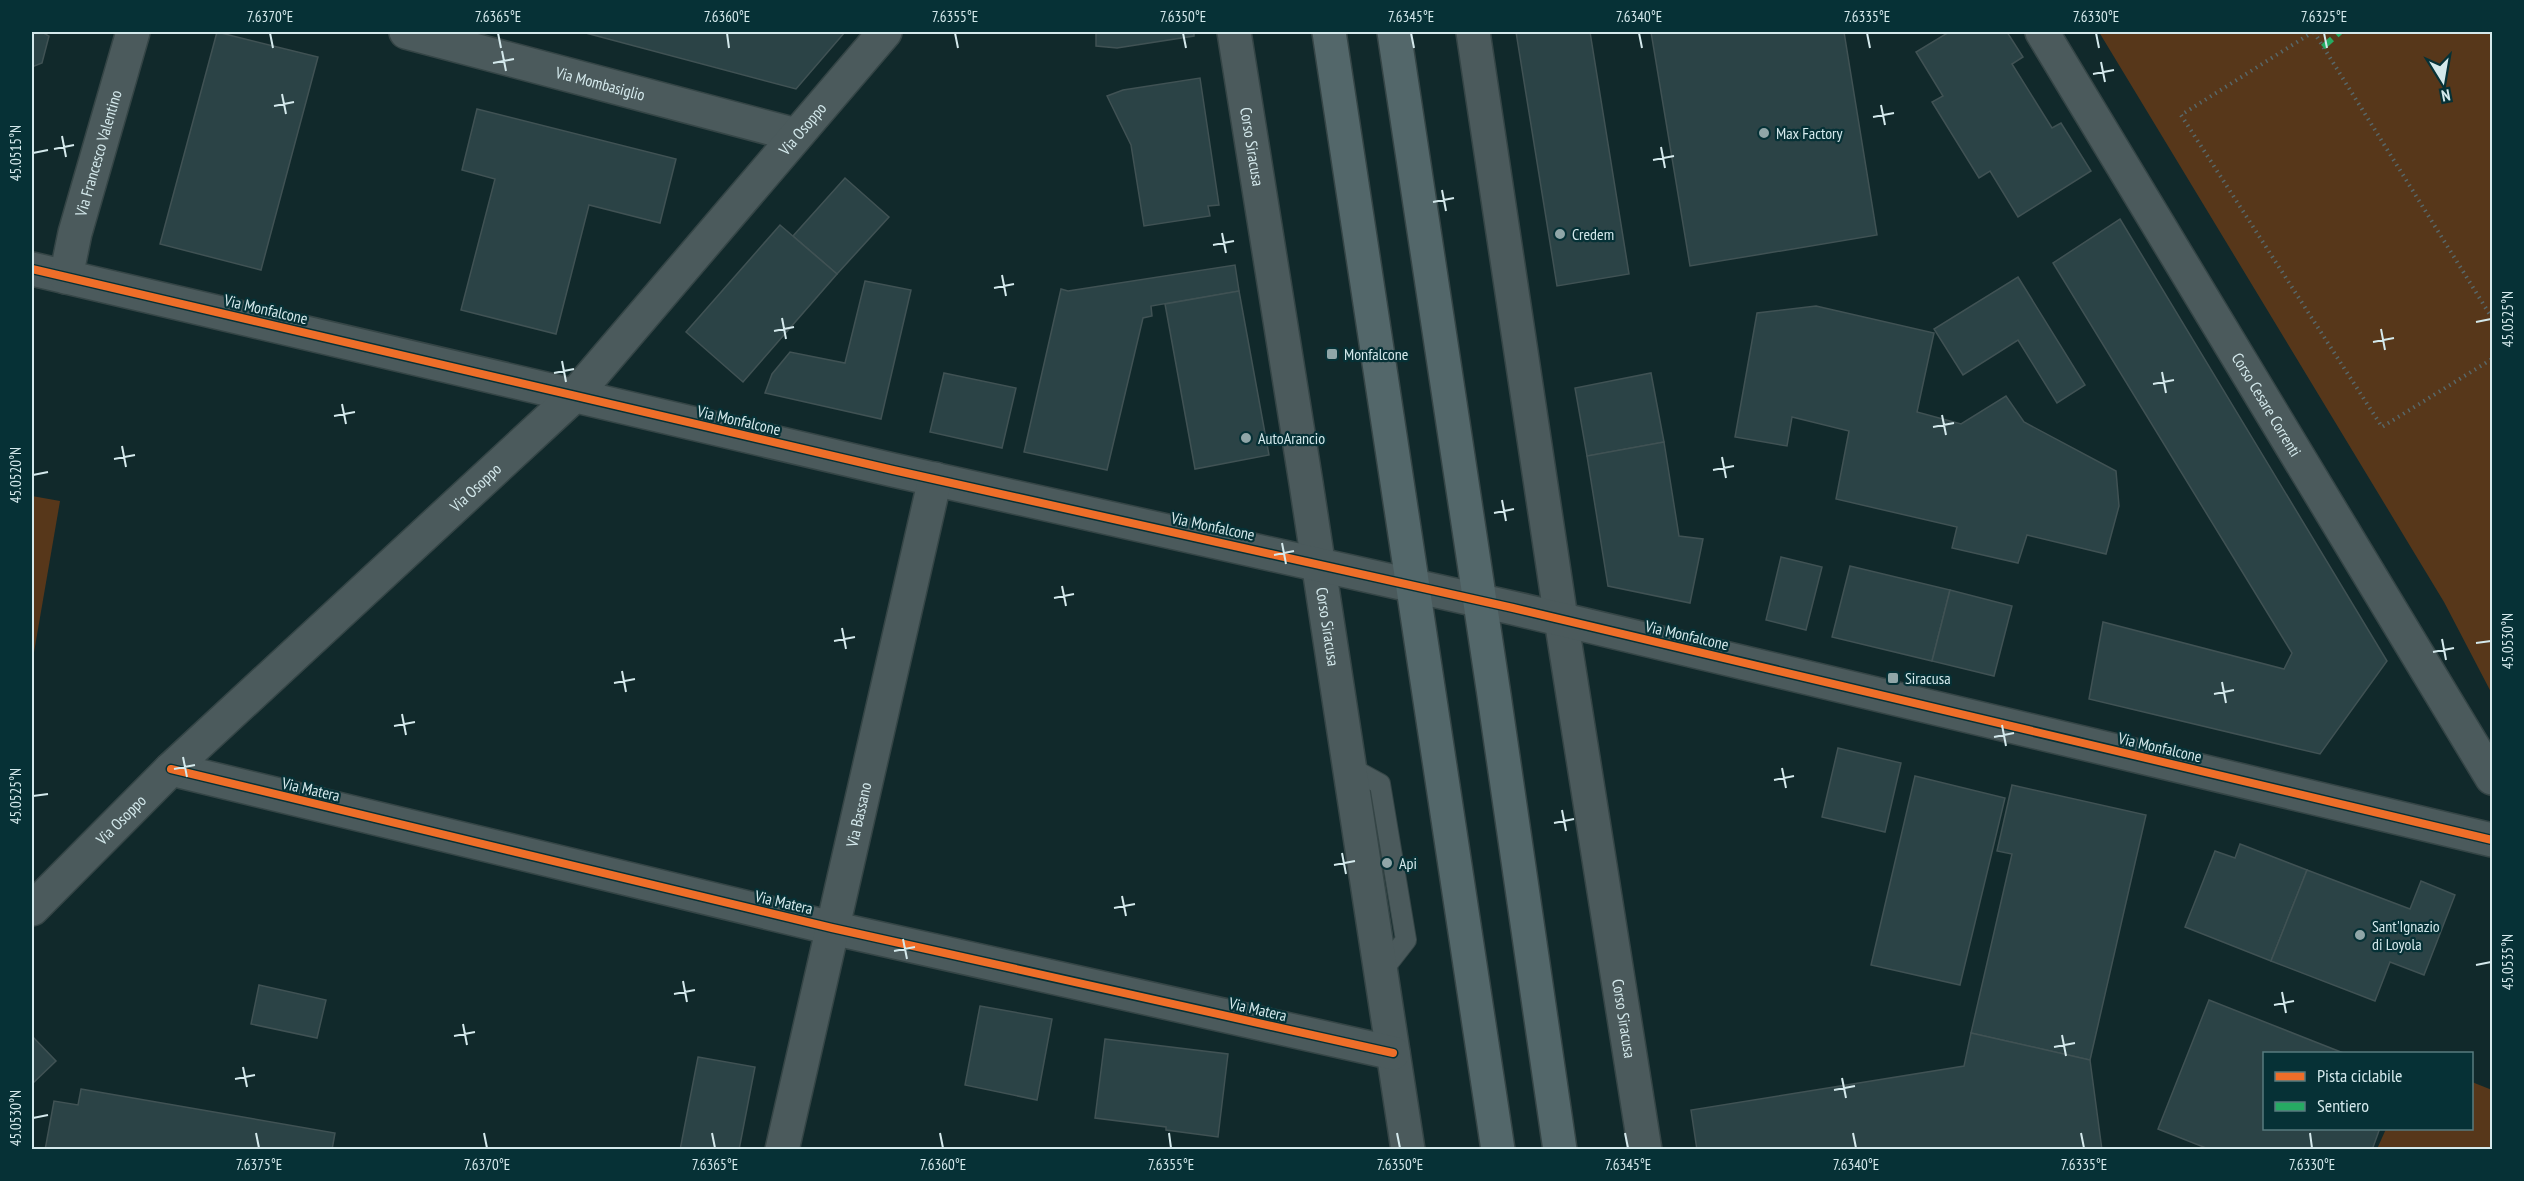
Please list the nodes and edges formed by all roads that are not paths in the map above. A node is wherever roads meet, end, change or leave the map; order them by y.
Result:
1 (133, 32) edge
2 (406, 32) edge
3 (885, 32) edge
4 (1234, 32) edge
5 (1329, 32) edge
6 (1394, 32) edge
7 (1473, 32) edge
8 (2042, 32) edge
9 (796, 135) junction
10 (32, 269) edge
11 (66, 278) junction
12 (575, 395) junction
13 (935, 479) junction
14 (1318, 563) junction
15 (1413, 585) junction
16 (1480, 600) junction
17 (1561, 619) junction
18 (171, 769) junction
19 (2493, 778) edge
20 (2493, 840) edge
21 (32, 909) edge
22 (832, 928) junction
23 (1393, 1053) junction
24 (782, 1149) edge
25 (1408, 1149) edge
26 (1498, 1149) edge
27 (1560, 1149) edge
28 (1645, 1149) edge

1 - 11 street, Via Francesco Valentino
2 - 9 street, Via Mombasiglio
3 - 9 street, Via Osoppo
4 - 14 street, Corso Siracusa
5 - 15 main road
6 - 16 main road
7 - 17 street, Corso Siracusa
8 - 19 street, Corso Cesare Correnti
9 - 12 street, Via Osoppo
10 - 11 street, Via Monfalcone
11 - 12 street, Via Monfalcone
12 - 13 street, Via Monfalcone
12 - 18 street, Via Osoppo
13 - 14 street, Via Monfalcone
13 - 22 street, Via Bassano
14 - 15 street, Via Monfalcone
14 - 23 street, Corso Siracusa
15 - 16 street, Via Monfalcone
15 - 26 main road
16 - 17 street, Via Monfalcone
16 - 27 main road
17 - 20 street, Via Monfalcone
17 - 28 street, Corso Siracusa
18 - 21 street, Via Osoppo
18 - 22 street, Via Matera
22 - 23 street, Via Matera
22 - 24 street, Via Bassano
23 - 25 street, Corso Siracusa

